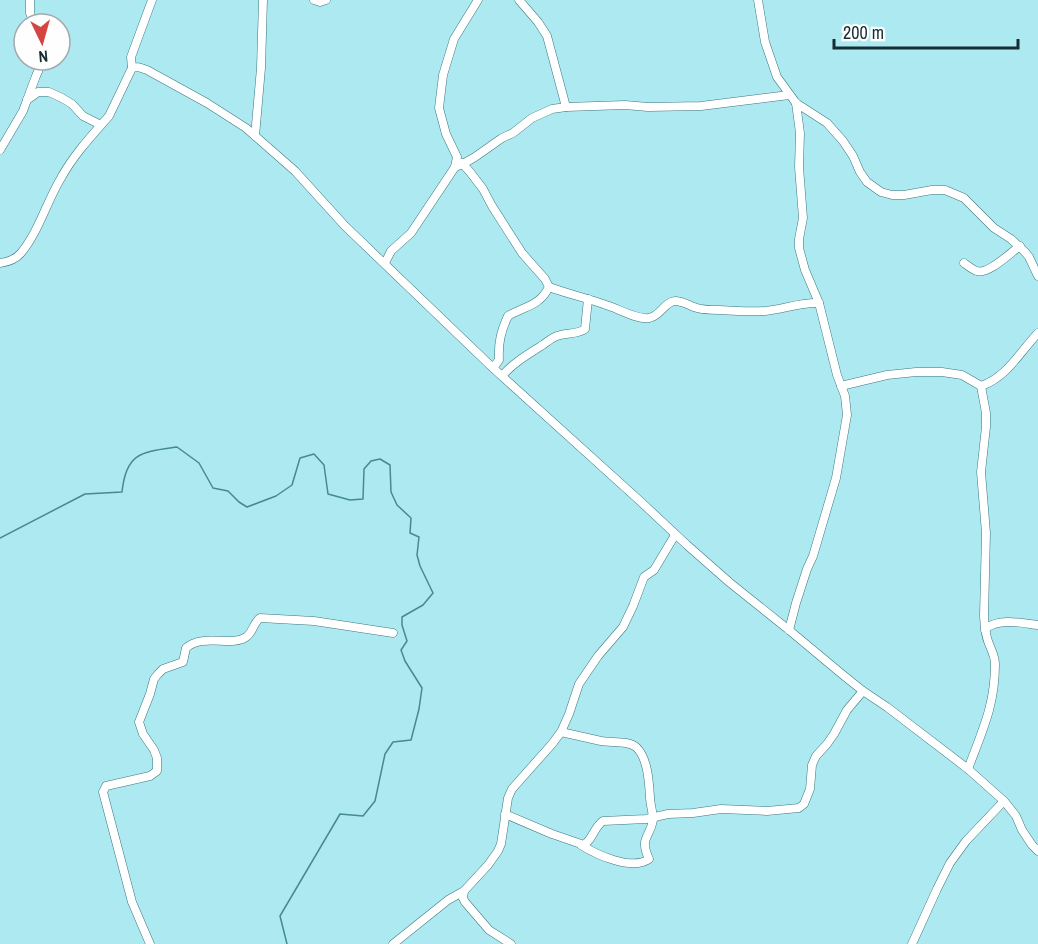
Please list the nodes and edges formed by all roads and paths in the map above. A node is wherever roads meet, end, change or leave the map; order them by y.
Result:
1 (152, 0) edge
2 (263, 0) edge
3 (314, 0) edge
4 (326, 0) edge
5 (478, 0) edge
6 (519, 0) edge
7 (758, 0) edge
8 (132, 68) junction
9 (38, 72) edge
10 (789, 95) junction
11 (27, 100) junction
12 (796, 104) junction
13 (566, 107) junction
14 (101, 125) junction
15 (255, 136) junction
16 (0, 149) edge
17 (459, 166) junction
18 (1020, 246) junction
19 (0, 263) edge
20 (385, 263) junction
21 (964, 263) dead end
22 (1038, 276) edge
23 (549, 287) junction
24 (588, 299) junction
25 (819, 303) junction
26 (1038, 333) edge
27 (492, 368) junction
28 (502, 376) junction
29 (841, 386) junction
30 (981, 386) junction
31 (675, 535) junction
32 (1038, 625) edge
33 (789, 630) junction
34 (985, 630) junction
35 (393, 633) dead end
36 (863, 691) junction
37 (561, 732) junction
38 (968, 769) junction
39 (1004, 801) junction
40 (505, 814) junction
41 (653, 818) junction
42 (581, 845) junction
43 (1038, 851) edge
44 (464, 891) junction
45 (150, 944) edge
46 (393, 944) edge
47 (511, 944) edge
48 (912, 944) edge

1 - 8 street
2 - 15 street
3 - 4 street
5 - 17 street
6 - 13 street
7 - 10 street
8 - 14 street
8 - 15 street
9 - 11 street
10 - 12 street
10 - 13 street
11 - 14 street
11 - 16 street
12 - 18 street
12 - 25 street
13 - 17 street
14 - 19 street
15 - 20 street
17 - 20 street
17 - 23 street
18 - 21 street
18 - 22 street
20 - 27 street
23 - 24 street
23 - 27 street
24 - 25 street
24 - 28 street
25 - 29 street
26 - 30 street
27 - 28 street
28 - 31 street
29 - 30 street
29 - 33 street
30 - 34 street
31 - 33 street
31 - 37 street
32 - 34 street
33 - 36 street
34 - 38 street
35 - 45 street
36 - 38 street
36 - 41 street
37 - 40 street
37 - 41 street
38 - 39 street
39 - 43 street
39 - 48 street
40 - 42 street
40 - 44 street
41 - 42 street
41 - 42 street
44 - 46 street
44 - 47 street

